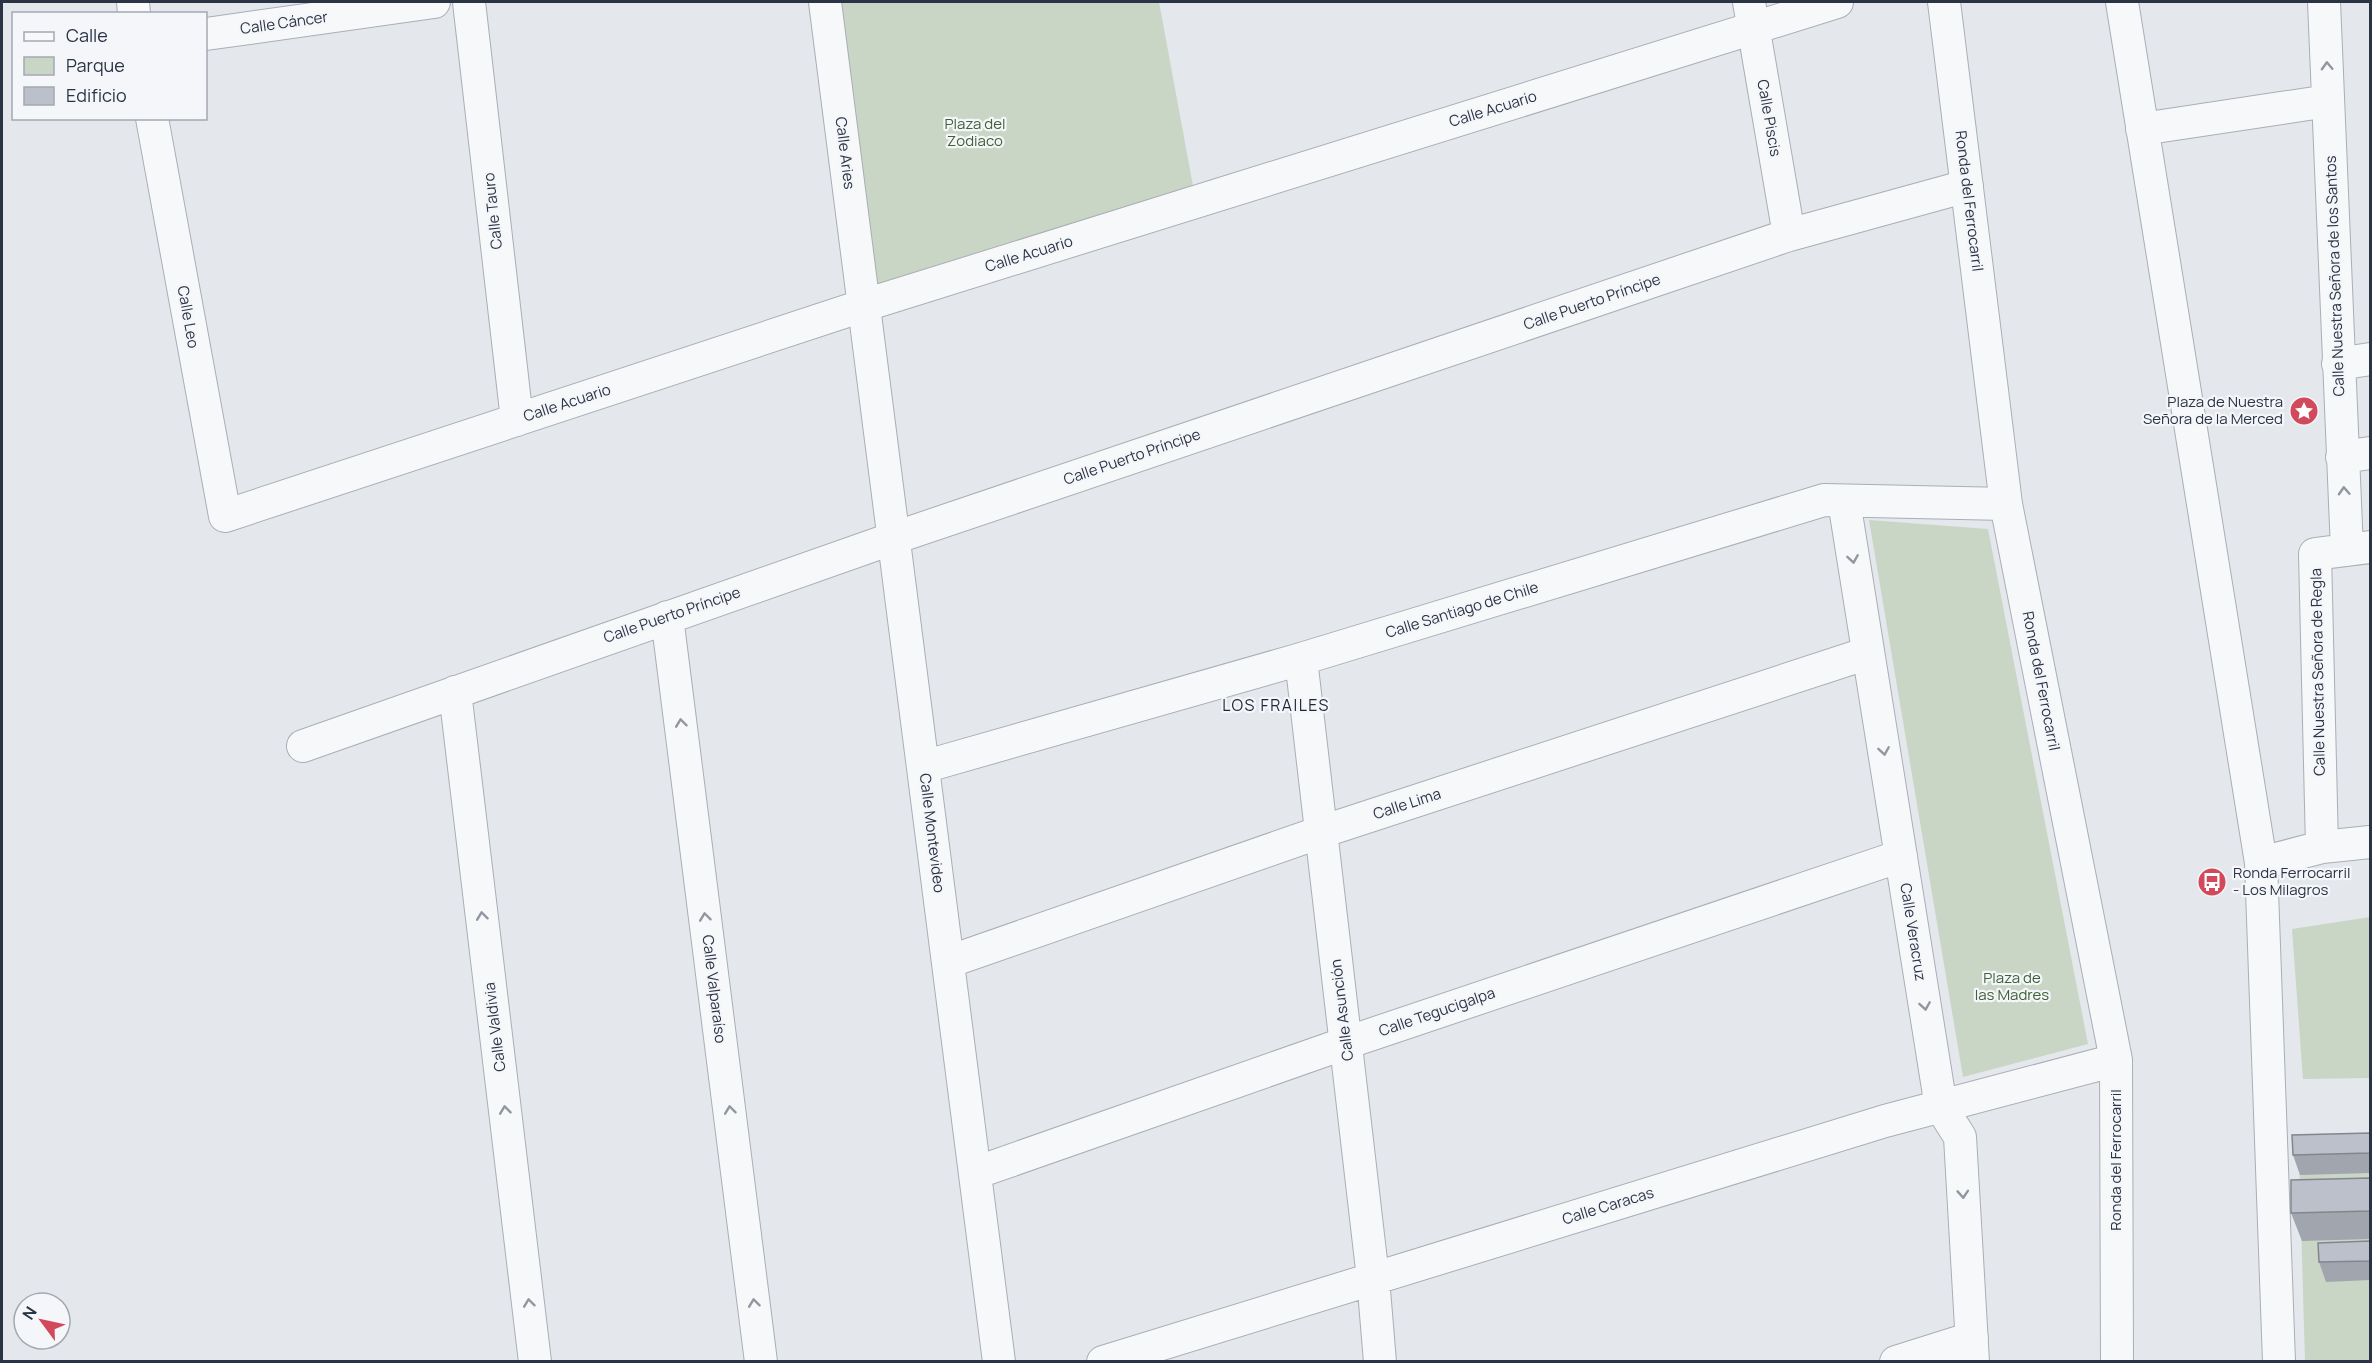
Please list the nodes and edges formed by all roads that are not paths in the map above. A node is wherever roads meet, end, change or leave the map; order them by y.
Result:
1 (434, 2) edge
2 (470, 2) edge
3 (825, 2) edge
4 (1837, 2) edge
5 (1944, 2) edge
6 (2122, 2) edge
7 (2324, 2) edge
8 (1751, 15) edge
9 (207, 34) edge
10 (2328, 101) junction
11 (152, 120) edge
12 (2142, 129) junction
13 (1967, 186) junction
14 (1789, 235) junction
15 (865, 305) junction
16 (2370, 359) edge
17 (2338, 364) junction
18 (517, 420) junction
19 (2356, 455) edge
20 (1844, 501) junction
21 (2006, 504) junction
22 (225, 516) joint
23 (894, 538) junction
24 (2359, 548) edge
25 (667, 617) junction
26 (1868, 653) junction
27 (1301, 659) junction
28 (455, 692) junction
29 (303, 746) dead end
30 (923, 767) junction
31 (1322, 832) junction
32 (2370, 842) edge
33 (2322, 847) junction
34 (1901, 856) junction
35 (2261, 863) junction
36 (948, 962) junction
37 (1346, 1043) junction
38 (2116, 1060) junction
39 (1941, 1107) junction
40 (975, 1173) junction
41 (1373, 1278) junction
42 (1973, 1350) edge
43 (536, 1362) edge
44 (761, 1362) edge
45 (999, 1362) edge
46 (1103, 1362) edge
47 (1380, 1362) edge
48 (1896, 1362) edge
49 (2117, 1362) edge
50 (2279, 1362) edge

1 - 9 street, Calle Cáncer
2 - 18 street, Calle Tauro
3 - 15 street, Calle Aries
4 - 8 street, Calle Acuario
5 - 13 street, Ronda del Ferrocarril
6 - 12 street
10 -> 7 street, Calle Nuestra Señora de los Santos
8 - 14 street, Calle Piscis
8 - 15 street, Calle Acuario
10 - 12 street
10 - 17 street, Calle Nuestra Señora de los Santos
11 - 22 street, Calle Leo
12 - 35 street
13 - 14 street, Calle Puerto Príncipe
13 - 21 street, Ronda del Ferrocarril
14 - 23 street, Calle Puerto Príncipe
15 - 18 street, Calle Acuario
15 - 23 street, Calle Montevideo
16 - 17 street
17 - 19 street, Calle Nuestra Señora de los Santos
18 - 22 street, Calle Acuario
24 -> 19 street, Calle Nuestra Señora de los Santos
20 - 21 street, Calle Santiago de Chile
20 -> 26 street, Calle Veracruz
20 - 27 street, Calle Santiago de Chile
21 - 38 street, Ronda del Ferrocarril
23 - 25 street, Calle Puerto Príncipe
23 - 30 street, Calle Montevideo
24 - 33 street, Calle Nuestra Señora de Regla
25 - 28 street, Calle Puerto Príncipe
44 -> 25 street, Calle Valparaíso
26 - 31 street, Calle Lima
26 -> 34 street, Calle Veracruz
27 - 30 street, Calle Santiago de Chile
27 - 31 street, Calle Asunción
28 - 29 street, Calle Puerto Príncipe
43 -> 28 street, Calle Valdivia
30 - 36 street, Calle Montevideo
31 - 36 street, Calle Lima
31 - 37 street, Calle Asunción
32 - 33 street
33 - 35 street
34 - 37 street, Calle Tegucigalpa
34 -> 39 street, Calle Veracruz
35 - 50 street
36 - 40 street, Calle Montevideo
37 - 40 street, Calle Tegucigalpa
37 - 41 street, Calle Asunción
38 - 39 street, Calle Caracas
38 - 49 street, Ronda del Ferrocarril
39 - 41 street, Calle Caracas
39 -> 42 street, Calle Veracruz
40 - 45 street, Calle Montevideo
41 - 46 street, Calle Caracas
41 - 47 street, Calle Asunción
42 - 48 street

